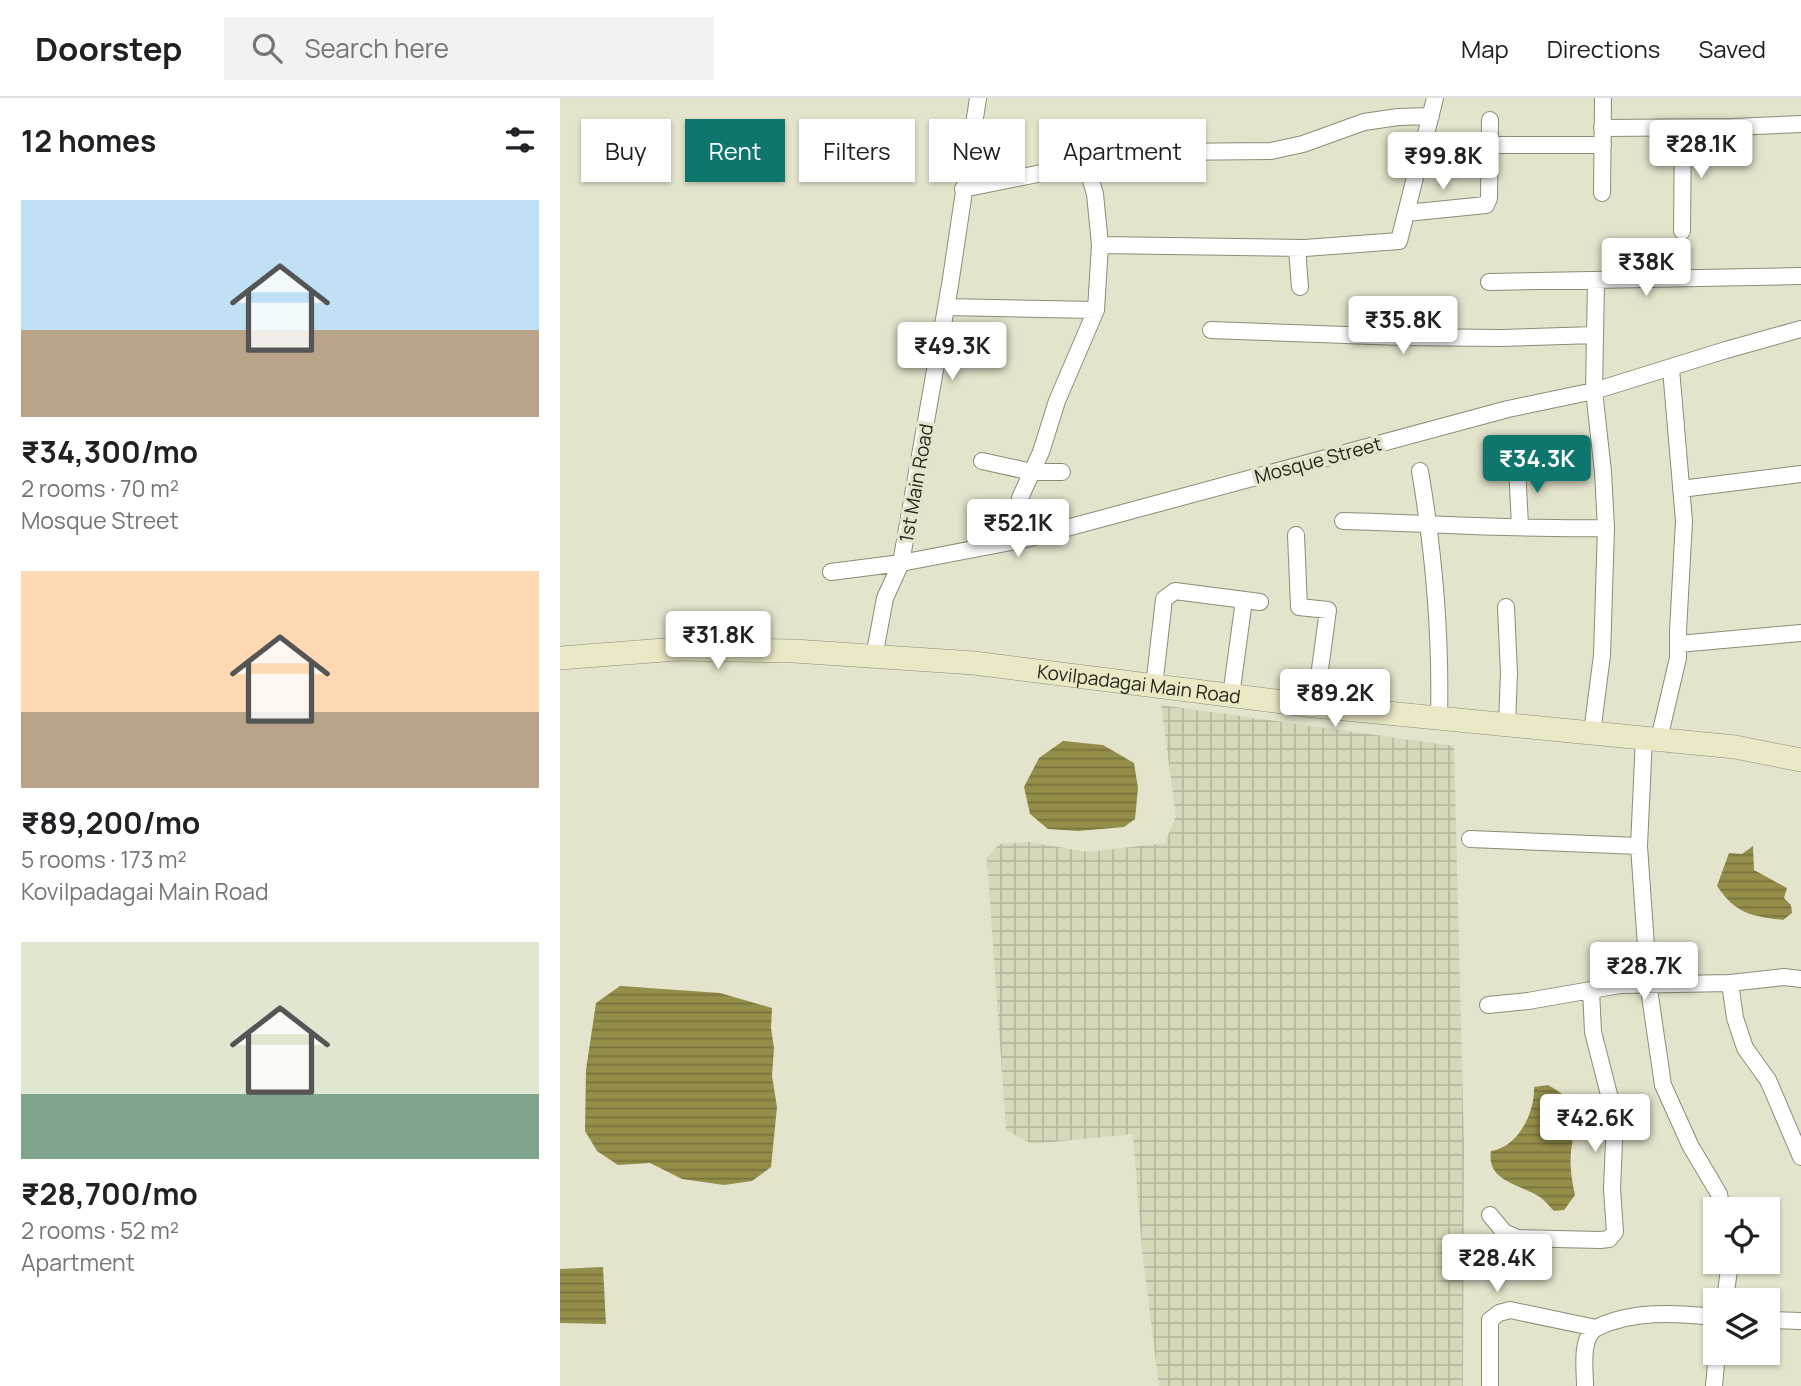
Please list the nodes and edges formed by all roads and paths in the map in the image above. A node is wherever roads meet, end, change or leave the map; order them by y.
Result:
1 (978, 98) edge
2 (1435, 98) edge
3 (1603, 98) edge
4 (1431, 116) junction
5 (1490, 120) dead end
6 (1801, 124) edge
7 (1602, 128) junction
8 (1683, 128) junction
9 (1490, 145) junction
10 (1602, 145) junction
11 (1206, 152) edge
12 (1039, 174) edge
13 (1091, 182) edge
14 (963, 190) junction
15 (1602, 193) dead end
16 (1406, 213) junction
17 (1682, 231) dead end
18 (1100, 246) junction
19 (1297, 248) junction
20 (1801, 276) edge
21 (1596, 281) junction
22 (1489, 282) dead end
23 (1300, 288) dead end
24 (946, 307) junction
25 (1096, 310) junction
26 (1801, 329) edge
27 (1211, 330) dead end
28 (1595, 335) junction
29 (1801, 336) edge
30 (1671, 369) junction
31 (1594, 391) junction
32 (982, 461) dead end
33 (1517, 466) dead end
34 (1419, 471) dead end
35 (1032, 472) junction
36 (1062, 472) dead end
37 (1801, 474) edge
38 (1681, 489) junction
39 (1343, 521) dead end
40 (1429, 523) junction
41 (1520, 526) junction
42 (1606, 528) junction
43 (1296, 535) dead end
44 (1019, 540) junction
45 (901, 563) junction
46 (831, 572) dead end
47 (1507, 607) dead end
48 (1801, 633) edge
49 (1678, 644) junction
50 (874, 657) junction
51 (560, 658) edge
52 (1154, 687) junction
53 (1231, 696) junction
54 (1315, 706) junction
55 (1439, 717) junction
56 (1507, 723) junction
57 (1592, 733) junction
58 (1651, 739) junction
59 (1801, 760) edge
60 (1470, 839) dead end
61 (1639, 846) junction
62 (1801, 979) edge
63 (1649, 983) junction
64 (1730, 983) junction
65 (1591, 990) junction
66 (1488, 1005) dead end
67 (1801, 1157) edge
68 (1720, 1197) edge
69 (1490, 1215) dead end
70 (1703, 1316) edge
71 (1780, 1320) edge
72 (1801, 1321) edge
73 (1596, 1328) junction
74 (1716, 1365) edge
75 (1490, 1386) edge
76 (1585, 1386) edge
77 (1714, 1386) edge

1 - 14 street, 1st Main Road
2 - 4 street
3 - 7 street
4 - 11 street
4 - 16 street
5 - 9 street
6 - 8 street
7 - 8 street
7 - 10 street
8 - 17 street
9 - 10 street
9 - 16 street
10 - 15 street
12 - 14 street
13 - 18 street
14 - 24 street, 1st Main Road
16 - 19 street
18 - 19 street
18 - 25 street
19 - 23 street
20 - 21 street
21 - 22 street
21 - 28 street
24 - 25 street
24 - 45 street, 1st Main Road
25 - 35 street
26 - 29 street
26 - 30 street, Mosque Street
27 - 28 street
28 - 31 street
30 - 31 street, Mosque Street
30 - 38 street
31 - 42 street
31 - 44 street, Mosque Street
32 - 35 street
33 - 41 street
34 - 40 street
35 - 36 street
35 - 44 street
37 - 38 street
38 - 49 street
39 - 40 street
40 - 41 street
40 - 55 street
41 - 42 street
42 - 57 street
43 - 54 street
44 - 45 street, Mosque Street
45 - 46 street, Mosque Street
45 - 50 street, 1st Main Road
47 - 56 street
48 - 49 street
49 - 58 street
50 - 51 main road, Kovilpadagai Main Road
50 - 52 main road, Kovilpadagai Main Road
52 - 53 main road, Kovilpadagai Main Road
52 - 53 street
53 - 54 main road, Kovilpadagai Main Road
54 - 55 main road, Kovilpadagai Main Road
55 - 56 main road, Kovilpadagai Main Road
56 - 57 main road, Kovilpadagai Main Road
57 - 58 main road, Kovilpadagai Main Road
58 - 59 main road, Kovilpadagai Main Road
58 - 61 street
60 - 61 street
61 - 63 street
62 - 64 street
63 - 64 street
63 - 65 street
63 - 68 street
64 - 67 street
65 - 66 street
65 - 69 street
70 - 73 street
71 - 72 street
73 - 75 street
73 - 76 street
74 - 77 street

